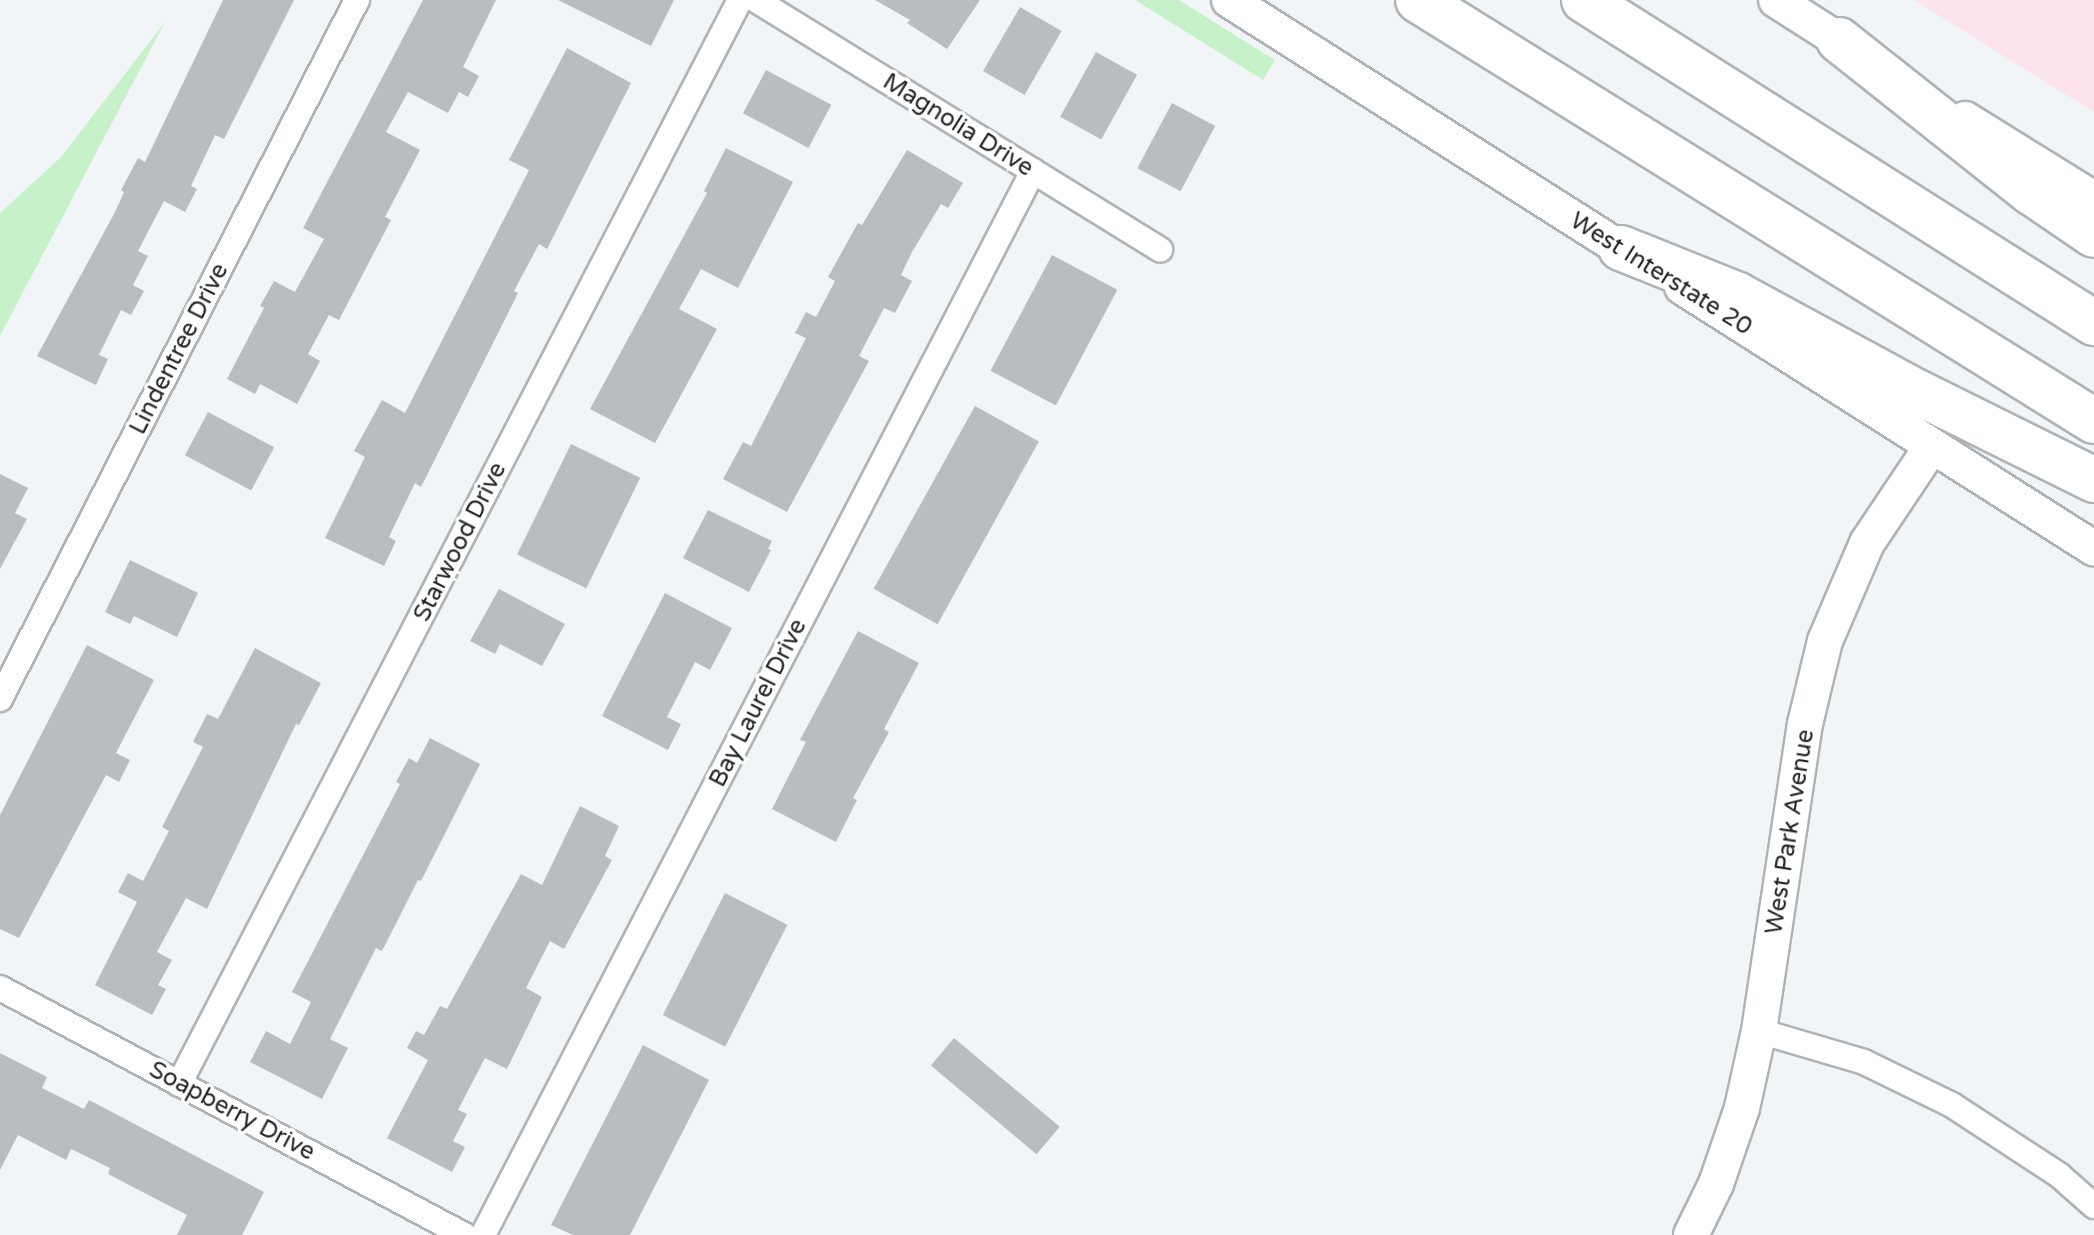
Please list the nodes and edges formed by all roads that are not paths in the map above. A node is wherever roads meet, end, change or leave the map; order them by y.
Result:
1 (357, 0) edge
2 (740, 0) edge
3 (756, 0) edge
4 (1229, 0) edge
5 (1418, 0) edge
6 (1584, 0) edge
7 (1776, 0) edge
8 (1839, 40) junction
9 (1033, 171) junction
10 (2094, 199) edge
11 (2094, 235) edge
12 (1621, 248) junction
13 (1160, 250) dead end
14 (2094, 323) edge
15 (2094, 421) edge
16 (1932, 446) junction
17 (2094, 480) edge
18 (2094, 548) edge
19 (0, 699) edge
20 (0, 988) edge
21 (1759, 1031) junction
22 (179, 1084) junction
23 (2094, 1206) edge
24 (464, 1235) edge
25 (483, 1235) edge
26 (1691, 1235) edge

1 - 19 street, Lindentree Drive
2 - 22 street, Starwood Drive
3 - 9 street, Magnolia Drive
4 - 12 main road, West Interstate 20
5 - 15 highway
6 - 14 highway
7 - 8 main road
8 - 10 main road
8 - 11 highway
9 - 13 street, Magnolia Drive
9 - 25 street, Bay Laurel Drive
12 - 16 main road, West Interstate 20
12 - 17 highway
16 - 18 main road, West Interstate 20
16 - 21 main road, West Park Avenue
20 - 22 street, Soapberry Drive
21 - 23 street
21 - 26 main road, West Park Avenue
22 - 24 street, Soapberry Drive

